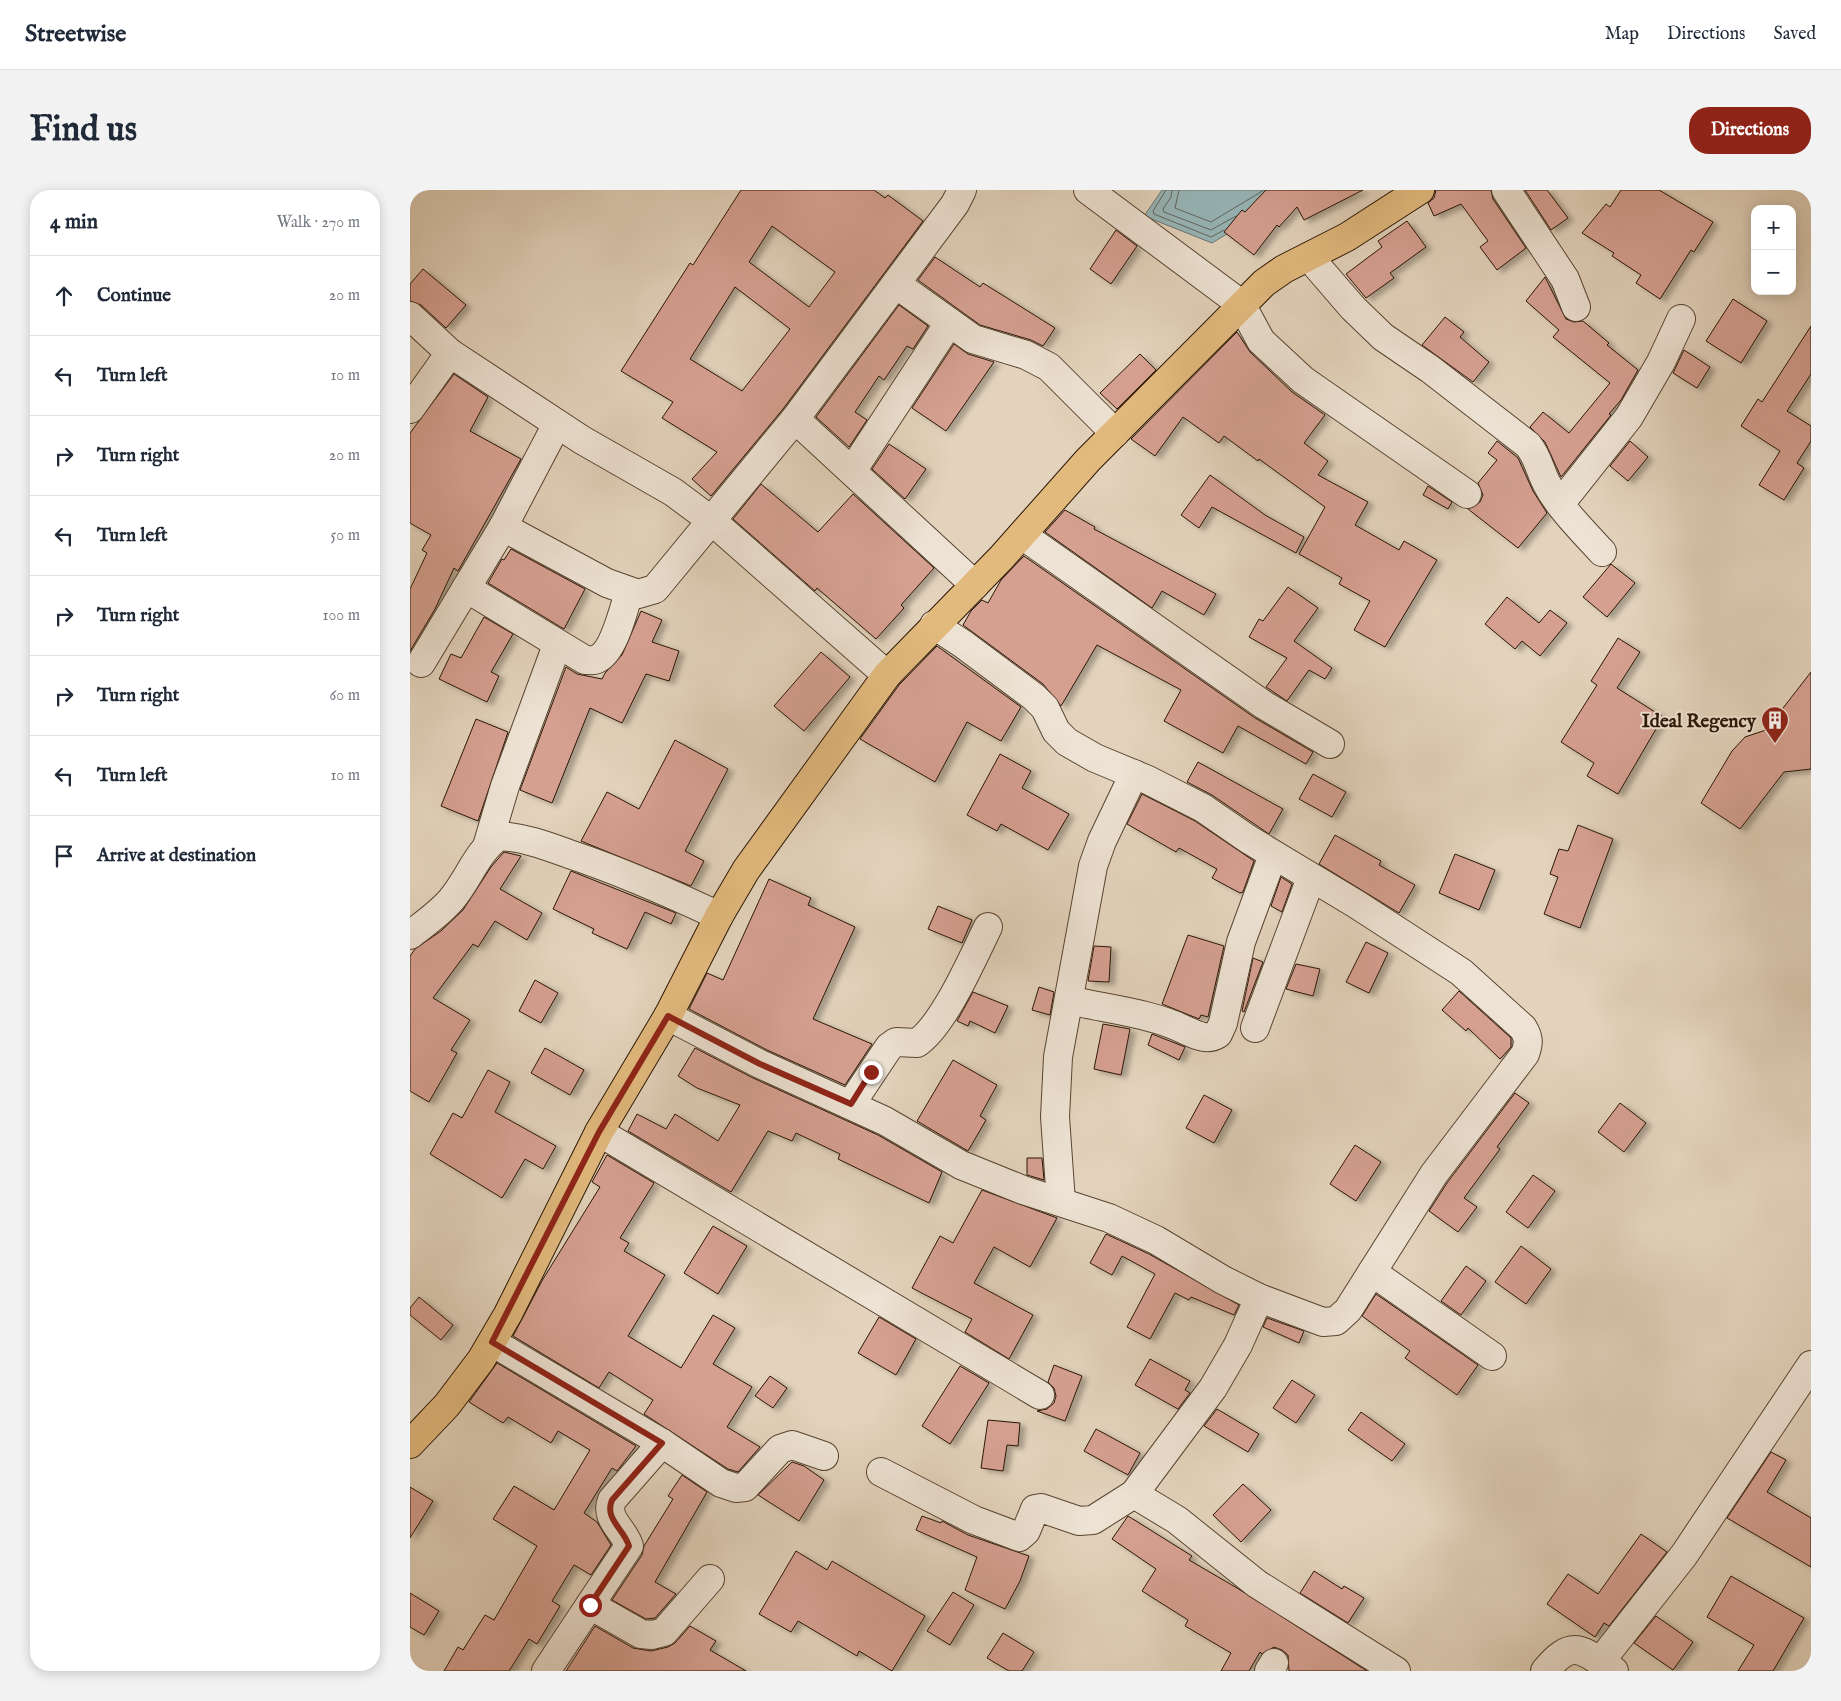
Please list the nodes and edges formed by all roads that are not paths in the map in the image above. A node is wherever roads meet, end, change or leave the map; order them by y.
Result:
1 (962, 190) edge
2 (1088, 190) edge
3 (1420, 190) edge
4 (1506, 190) edge
5 (1309, 257) junction
6 (896, 284) junction
7 (1241, 304) junction
8 (1576, 307) dead end
9 (410, 316) edge
10 (1682, 319) dead end
11 (948, 323) junction
12 (450, 353) junction
13 (410, 409) edge
14 (796, 420) junction
15 (557, 424) junction
16 (1115, 433) junction
17 (852, 471) junction
18 (1467, 494) dead end
19 (1560, 504) junction
20 (712, 521) junction
21 (503, 527) junction
22 (1022, 535) junction
23 (1602, 552) dead end
24 (975, 585) junction
25 (466, 588) junction
26 (629, 592) junction
27 (934, 625) junction
28 (557, 645) junction
29 (421, 663) dead end
30 (887, 675) junction
31 (1330, 744) dead end
32 (1134, 774) junction
33 (488, 844) junction
34 (1273, 854) junction
35 (1311, 878) junction
36 (719, 916) junction
37 (988, 927) dead end
38 (410, 935) edge
39 (1069, 1000) junction
40 (668, 1016) junction
41 (1255, 1028) dead end
42 (851, 1104) junction
43 (599, 1132) junction
44 (1061, 1202) junction
45 (1372, 1272) junction
46 (1259, 1298) junction
47 (492, 1342) junction
48 (1492, 1356) dead end
49 (1811, 1365) edge
50 (1040, 1395) dead end
51 (662, 1443) junction
52 (410, 1444) edge
53 (824, 1456) dead end
54 (881, 1472) dead end
55 (1134, 1494) junction
56 (710, 1579) dead end
57 (590, 1605) junction
58 (1607, 1666) edge
59 (546, 1671) edge
60 (1396, 1671) edge
61 (1546, 1671) edge

1 - 6 street
2 - 7 street
3 - 5 main road
4 - 8 street
5 - 7 main road
5 - 19 street
6 - 11 street
6 - 14 street
7 - 16 main road
7 - 18 street
9 - 12 street
10 - 19 street
11 - 16 street
11 - 17 street
12 - 13 street
12 - 15 street
14 - 17 street
14 - 20 street
15 - 20 street
15 - 21 street
16 - 22 main road
17 - 24 street
19 - 23 street
20 - 26 street
20 - 30 street
21 - 25 street
21 - 26 street
22 - 24 main road
22 - 31 street
24 - 27 main road
25 - 28 street
25 - 29 street
26 - 28 street
27 - 30 main road
27 - 32 street
28 - 33 street
30 - 36 main road
32 - 34 street
32 - 39 street
33 - 36 street
33 - 38 street
34 - 35 street
34 - 39 street
35 - 41 street
35 - 45 street
36 - 40 main road
37 - 42 street
39 - 44 street
40 - 42 street
40 - 43 main road
42 - 44 street
43 - 47 main road
43 - 50 street
44 - 46 street
45 - 46 street
45 - 48 street
46 - 55 street
47 - 51 street
47 - 52 main road
49 - 58 street
51 - 53 street
51 - 57 street
54 - 55 street
55 - 60 street
56 - 57 street
57 - 59 street
58 - 61 street

